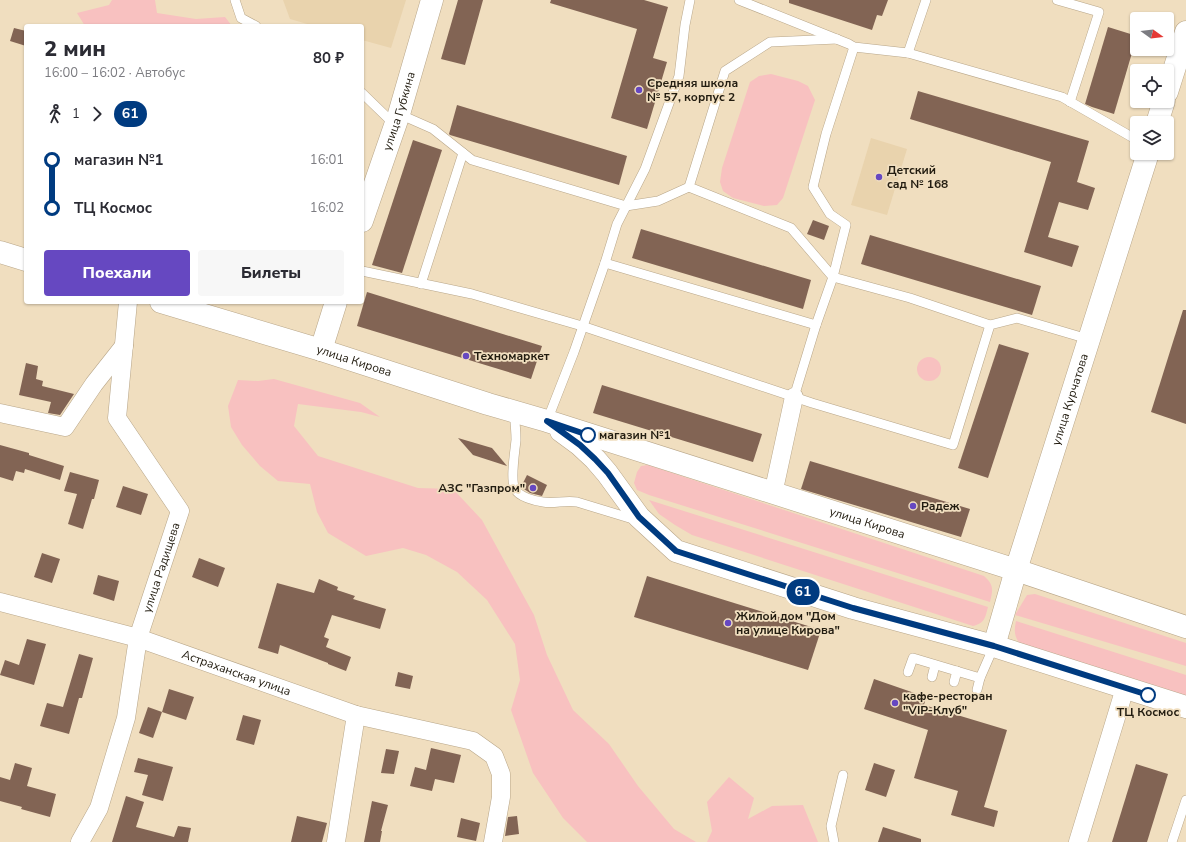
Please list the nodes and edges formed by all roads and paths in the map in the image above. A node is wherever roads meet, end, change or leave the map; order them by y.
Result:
1 (235, 0) edge
2 (432, 0) edge
3 (690, 0) edge
4 (739, 0) edge
5 (926, 0) edge
6 (1057, 0) edge
7 (252, 24) edge
8 (1186, 32) edge
9 (837, 39) junction
10 (854, 47) junction
11 (908, 54) junction
12 (1174, 70) edge
13 (364, 95) edge
14 (1070, 102) junction
15 (396, 119) junction
16 (1130, 136) edge
17 (462, 152) junction
18 (1146, 160) edge
19 (689, 187) junction
20 (626, 206) junction
21 (364, 215) edge
22 (0, 252) edge
23 (24, 259) edge
24 (605, 263) junction
25 (364, 272) edge
26 (833, 277) junction
27 (421, 284) junction
28 (128, 304) edge
29 (168, 304) edge
30 (335, 304) edge
31 (816, 325) junction
32 (990, 325) junction
33 (582, 326) junction
34 (1088, 339) junction
35 (124, 346) junction
36 (321, 350) junction
37 (794, 397) junction
38 (514, 412) junction
39 (0, 413) edge
40 (547, 421) junction
41 (773, 494) junction
42 (645, 522) junction
43 (1016, 570) junction
44 (0, 602) edge
45 (1186, 627) edge
46 (138, 638) junction
47 (994, 646) junction
48 (935, 665) junction
49 (957, 671) junction
50 (908, 672) dead end
51 (932, 677) dead end
52 (980, 678) junction
53 (954, 682) dead end
54 (1125, 688) junction
55 (977, 690) dead end
56 (1186, 707) edge
57 (356, 715) junction
58 (843, 775) dead end
59 (1186, 800) edge
60 (80, 842) edge
61 (336, 842) edge
62 (493, 842) edge
63 (834, 842) edge
64 (1078, 842) edge
65 (1172, 842) edge

1 - 7 lane
2 - 15 main road, улица Губкина
3 - 20 lane
4 - 9 lane
5 - 11 lane
6 - 14 lane
8 - 12 main road
9 - 10 lane
9 - 19 lane
10 - 11 lane
10 - 26 lane
11 - 14 lane
13 - 15 lane
14 - 16 lane
15 - 17 lane
15 - 21 main road, улица Губкина
17 - 20 lane
17 - 27 lane
18 - 34 main road, улица Курчатова
19 - 20 lane
19 - 26 lane
20 - 24 lane
22 - 23 main road
24 - 31 lane
24 - 33 lane
25 - 27 lane
26 - 31 lane
26 - 32 lane
27 - 33 lane
28 - 35 street, улица Радищева
29 - 36 main road, улица Кирова
30 - 36 main road
31 - 37 lane
32 - 34 lane
32 - 37 lane
33 - 37 lane
33 - 40 lane
34 - 43 main road, улица Курчатова
35 - 39 street
35 - 46 street, улица Радищева
36 - 38 main road, улица Кирова
37 - 41 street
38 - 40 main road, улица Кирова
38 - 42 lane
40 - 41 main road, улица Кирова
40 - 42 main road, улица Кирова
41 - 43 main road, улица Кирова
42 - 47 main road, улица Кирова
43 - 45 main road, улица Кирова
43 - 47 main road, улица Курчатова
44 - 46 street, Астраханская улица
46 - 57 street, Астраханская улица
46 - 60 street, улица Радищева
47 - 52 lane
47 - 54 main road, улица Кирова
48 - 49 lane
48 - 50 lane
48 - 51 lane
49 - 52 lane
49 - 53 lane
52 - 55 lane
54 - 56 main road, улица Кирова
54 - 64 street
57 - 61 street
57 - 62 street, Астраханская улица
58 - 63 lane
59 - 65 lane

